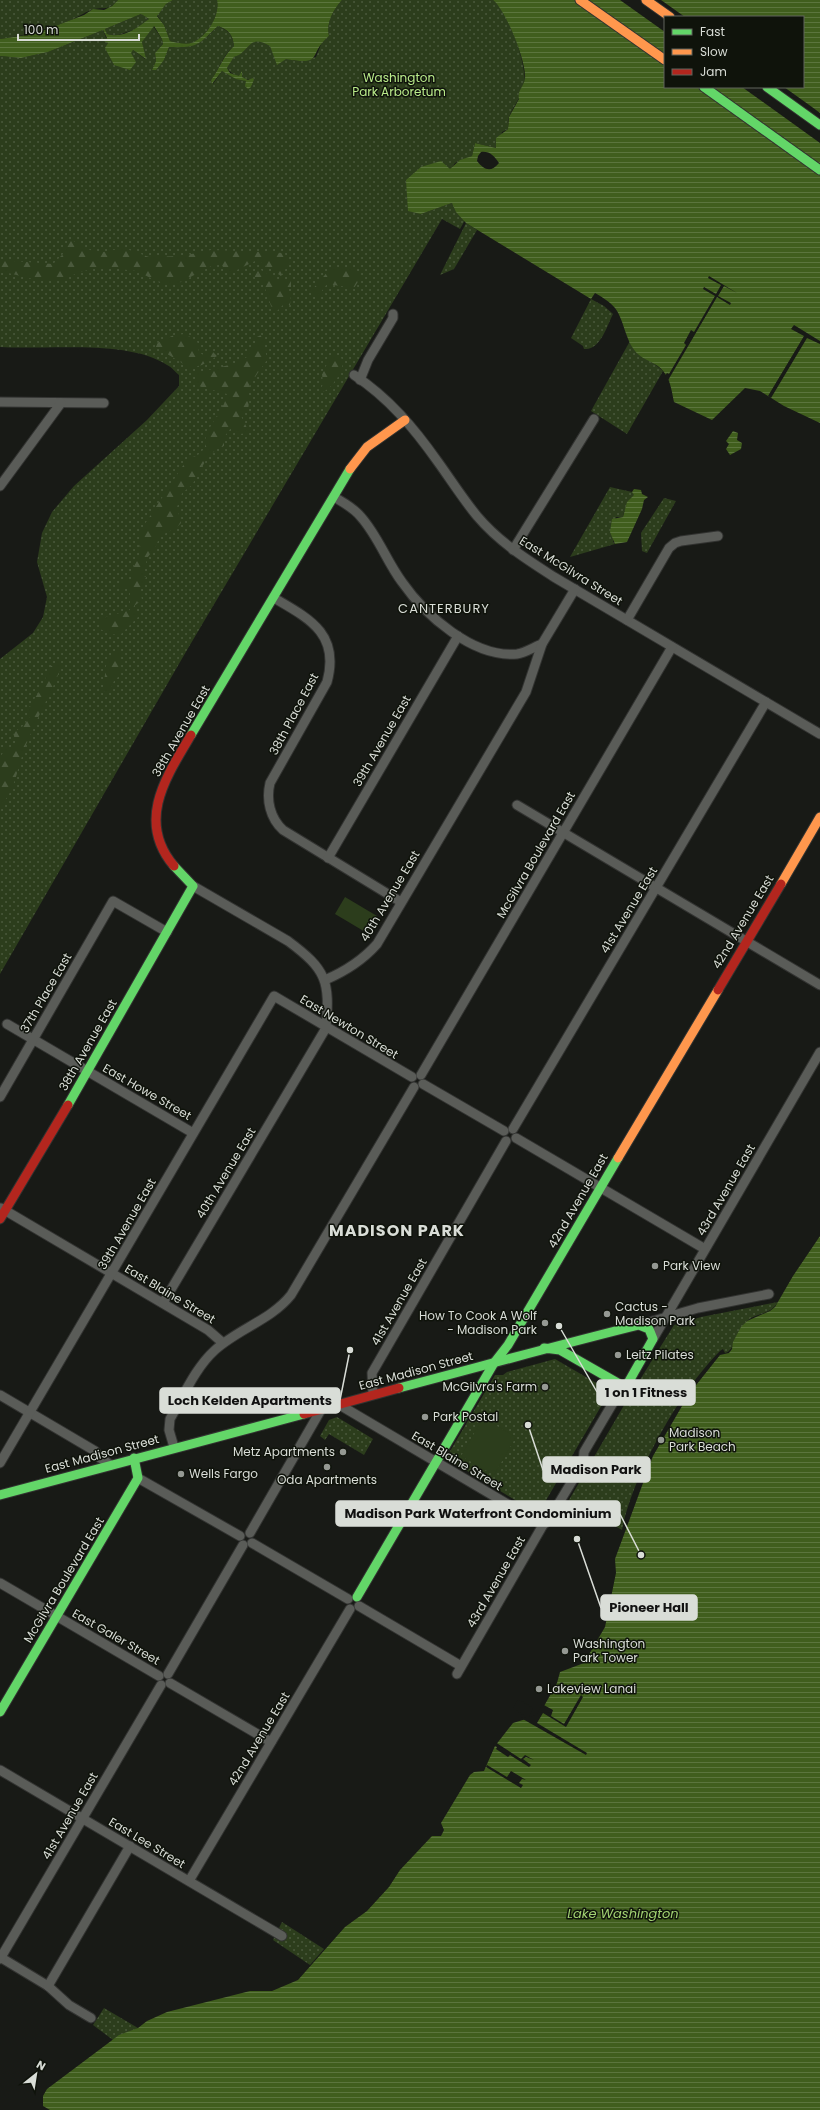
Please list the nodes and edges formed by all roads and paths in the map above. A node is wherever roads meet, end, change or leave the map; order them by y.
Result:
1 (580, 0) edge
2 (646, 0) edge
3 (669, 16) edge
4 (664, 59) edge
5 (705, 88) edge
6 (768, 88) edge
7 (820, 125) edge
8 (820, 170) edge
9 (393, 314) dead end
10 (0, 402) edge
11 (61, 403) junction
12 (104, 403) dead end
13 (594, 419) dead end
14 (405, 420) junction
15 (0, 486) edge
16 (334, 497) junction
17 (718, 536) dead end
18 (513, 550) junction
19 (576, 590) junction
20 (274, 598) junction
21 (627, 620) junction
22 (458, 636) junction
23 (542, 644) junction
24 (672, 647) junction
25 (766, 702) junction
26 (820, 734) edge
27 (517, 805) dead end
28 (820, 817) edge
29 (563, 832) junction
30 (328, 858) junction
31 (192, 886) junction
32 (656, 887) junction
33 (401, 902) junction
34 (167, 932) junction
35 (746, 940) junction
36 (325, 980) junction
37 (820, 984) edge
38 (274, 996) joint
39 (7, 1024) dead end
40 (326, 1028) junction
41 (33, 1039) junction
42 (820, 1052) edge
43 (88, 1071) junction
44 (421, 1075) junction
45 (412, 1077) junction
46 (419, 1086) junction
47 (0, 1097) edge
48 (504, 1131) junction
49 (192, 1133) junction
50 (514, 1134) junction
51 (506, 1141) junction
52 (600, 1187) junction
53 (3, 1209) edge
54 (0, 1219) edge
55 (705, 1249) junction
56 (113, 1274) junction
57 (769, 1294) dead end
58 (163, 1303) junction
59 (665, 1318) junction
60 (638, 1325) junction
61 (653, 1339) junction
62 (578, 1340) junction
63 (223, 1343) junction
64 (544, 1348) junction
65 (574, 1358) junction
66 (494, 1363) junction
67 (623, 1386) junction
68 (373, 1394) junction
69 (0, 1395) edge
70 (338, 1404) junction
71 (322, 1408) junction
72 (30, 1412) junction
73 (174, 1447) junction
74 (134, 1458) junction
75 (436, 1462) junction
76 (0, 1464) edge
77 (111, 1465) junction
78 (138, 1478) junction
79 (0, 1495) edge
80 (543, 1525) junction
81 (250, 1533) junction
82 (240, 1536) junction
83 (247, 1544) junction
84 (0, 1583) edge
85 (354, 1603) junction
86 (57, 1616) junction
87 (164, 1679) junction
88 (0, 1712) edge
89 (271, 1742) junction
90 (0, 1770) edge
91 (82, 1818) junction
92 (130, 1846) junction
93 (189, 1881) junction
94 (282, 1936) dead end
95 (0, 1958) edge
96 (48, 1986) junction
97 (91, 2018) dead end

1 - 4 main road
2 - 3 main road
5 - 8 main road
6 - 7 main road
9 - 14 street, East McGilvra Street
10 - 11 street
11 - 12 street
11 - 15 street
13 - 18 street
14 - 16 main road, 38th Avenue East
14 - 18 street, East McGilvra Street
16 - 20 main road, 38th Avenue East
16 - 22 street
17 - 21 street
18 - 19 street, East McGilvra Street
19 - 21 street, East McGilvra Street
19 - 23 street, 40th Avenue East
20 - 30 street, 38th Place East
20 - 31 main road, 38th Avenue East
21 - 24 street, East McGilvra Street
22 - 23 street
22 - 30 street, 39th Avenue East
23 - 33 street, 40th Avenue East
24 - 25 street, East McGilvra Street
24 - 29 street, McGilvra Boulevard East
25 - 26 street, East McGilvra Street
25 - 32 street, 41st Avenue East
27 - 29 street
28 - 35 main road, 42nd Avenue East
29 - 32 street
29 - 44 street, McGilvra Boulevard East
30 - 33 street
31 - 34 main road, 38th Avenue East
31 - 36 street
32 - 35 street
32 - 50 street, 41st Avenue East
33 - 36 street, 40th Avenue East
34 - 41 street, 37th Place East
34 - 43 main road, 38th Avenue East
35 - 37 street
35 - 52 main road, 42nd Avenue East
36 - 40 street, 40th Avenue East
38 - 40 street, East Newton Street
38 - 49 street, 39th Avenue East
39 - 41 street, East Howe Street
40 - 45 street, East Newton Street
40 - 58 street, 40th Avenue East
41 - 43 street, East Howe Street
41 - 47 street, 37th Place East
42 - 55 street, 43rd Avenue East
43 - 49 street, East Howe Street
43 - 53 main road, 38th Avenue East
44 - 45 street
44 - 46 street
45 - 46 street
46 - 48 street
46 - 63 street
48 - 50 street
48 - 51 street
49 - 56 street, 39th Avenue East
50 - 51 street
50 - 52 street
51 - 68 street, 41st Avenue East
52 - 55 street
52 - 66 main road, 42nd Avenue East
53 - 54 main road, 38th Avenue East
53 - 56 street, East Blaine Street
55 - 59 street, 43rd Avenue East
56 - 58 street, East Blaine Street
56 - 72 street, 39th Avenue East
57 - 59 street, East Madison Street
58 - 63 street, East Blaine Street
59 - 60 street, East Madison Street
59 - 61 street, 43rd Avenue East
60 - 61 main road
60 - 62 main road, East Madison Street
61 - 67 main road, 43rd Avenue East
62 - 64 main road, East Madison Street
62 - 65 main road
63 - 73 street
64 - 65 main road
64 - 66 main road, East Madison Street
65 - 67 main road
66 - 68 main road, East Madison Street
66 - 75 main road, 42nd Avenue East
67 - 80 street, 43rd Avenue East
68 - 70 main road, East Madison Street
69 - 72 street
70 - 71 main road, East Madison Street
70 - 75 street, East Blaine Street
71 - 73 main road, East Madison Street
71 - 81 street
72 - 76 street, 39th Avenue East
72 - 77 street
73 - 74 main road, East Madison Street
74 - 77 main road, East Madison Street
74 - 78 main road
75 - 80 street, East Blaine Street
75 - 85 main road, 42nd Avenue East
77 - 79 main road, East Madison Street
78 - 82 street
78 - 86 main road, McGilvra Boulevard East
80 - 85 street, 43rd Avenue East
81 - 82 street
81 - 83 street
82 - 83 street
83 - 85 street
83 - 87 street, 41st Avenue East
84 - 86 street, East Galer Street
85 - 89 street, 42nd Avenue East
86 - 87 street, East Galer Street
86 - 88 main road, McGilvra Boulevard East
87 - 89 street, East Galer Street
87 - 91 street, 41st Avenue East
89 - 93 street, 42nd Avenue East
90 - 91 street, East Lee Street
91 - 92 street, East Lee Street
91 - 95 street, 41st Avenue East
92 - 93 street, East Lee Street
92 - 96 street
93 - 94 street, East Lee Street
95 - 96 street
96 - 97 street

